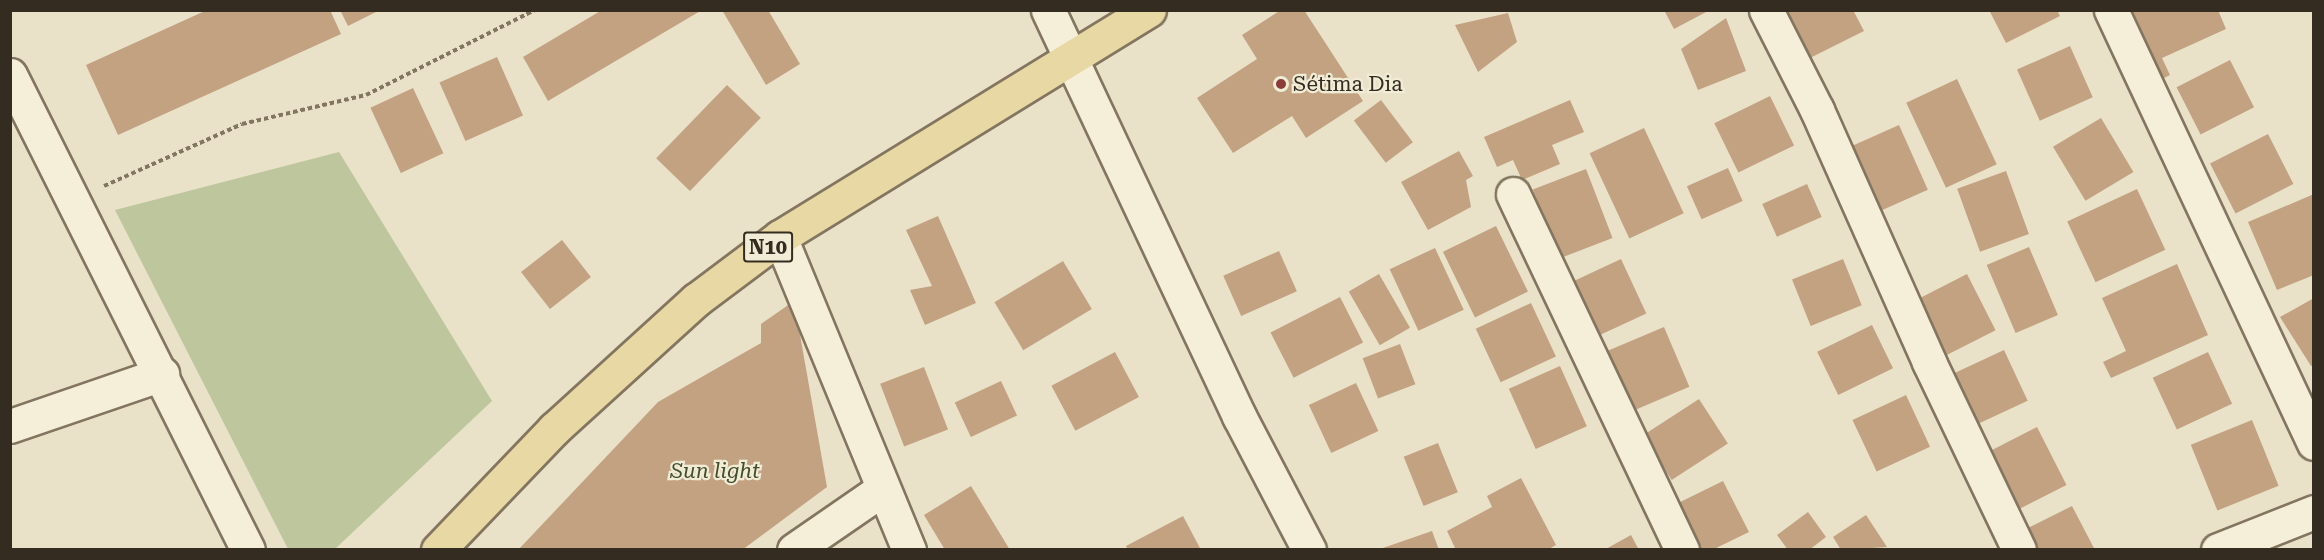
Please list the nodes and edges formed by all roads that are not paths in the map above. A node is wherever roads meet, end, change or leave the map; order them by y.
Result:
1 (1048, 10) edge
2 (1149, 10) edge
3 (1766, 10) edge
4 (2110, 10) edge
5 (1070, 58) junction
6 (10, 75) edge
7 (1513, 194) dead end
8 (780, 237) junction
9 (162, 374) junction
10 (10, 426) edge
11 (2313, 443) edge
12 (881, 490) junction
13 (2313, 512) edge
14 (248, 549) edge
15 (438, 549) edge
16 (794, 549) edge
17 (909, 549) edge
18 (1310, 549) edge
19 (1682, 549) edge
20 (2019, 549) edge
21 (2218, 549) edge

1 - 5 street
2 - 5 main road, N10
3 - 20 street
4 - 11 street
5 - 8 main road, N10
5 - 18 street
6 - 9 street
7 - 19 street
8 - 12 street
8 - 15 main road, N10
9 - 10 street
9 - 14 street
12 - 16 street
12 - 17 street
13 - 21 street

